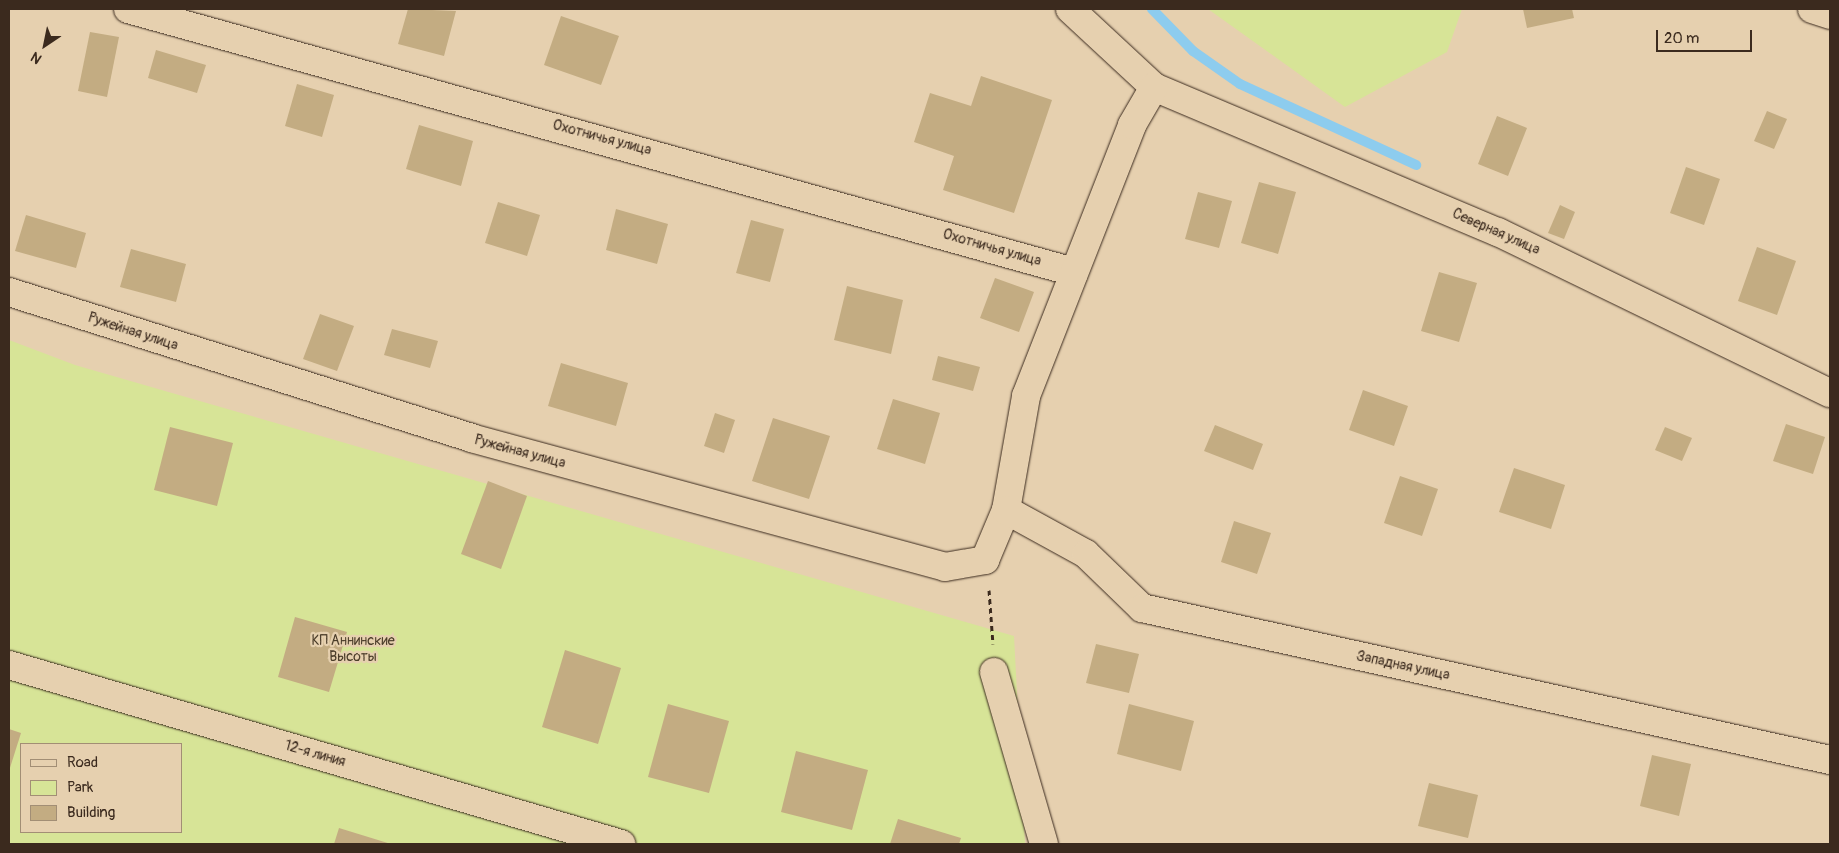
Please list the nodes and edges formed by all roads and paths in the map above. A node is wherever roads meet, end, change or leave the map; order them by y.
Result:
1 (128, 9) edge
2 (1070, 9) edge
3 (1812, 9) edge
4 (1830, 15) edge
5 (1154, 88) junction
6 (1074, 272) junction
7 (9, 292) edge
8 (1830, 393) edge
9 (1006, 510) junction
10 (985, 560) junction
11 (9, 665) edge
12 (994, 672) joint
13 (1830, 760) edge
14 (621, 844) edge
15 (1044, 844) edge

1 - 6 street, Охотничья улица
2 - 5 street
3 - 4 street
5 - 6 street
5 - 8 street, Северная улица
6 - 9 street
7 - 10 street, Ружейная улица
9 - 10 street
9 - 13 street, Западная улица
10 - 12 path
11 - 14 street, 12-я линия
12 - 15 street

